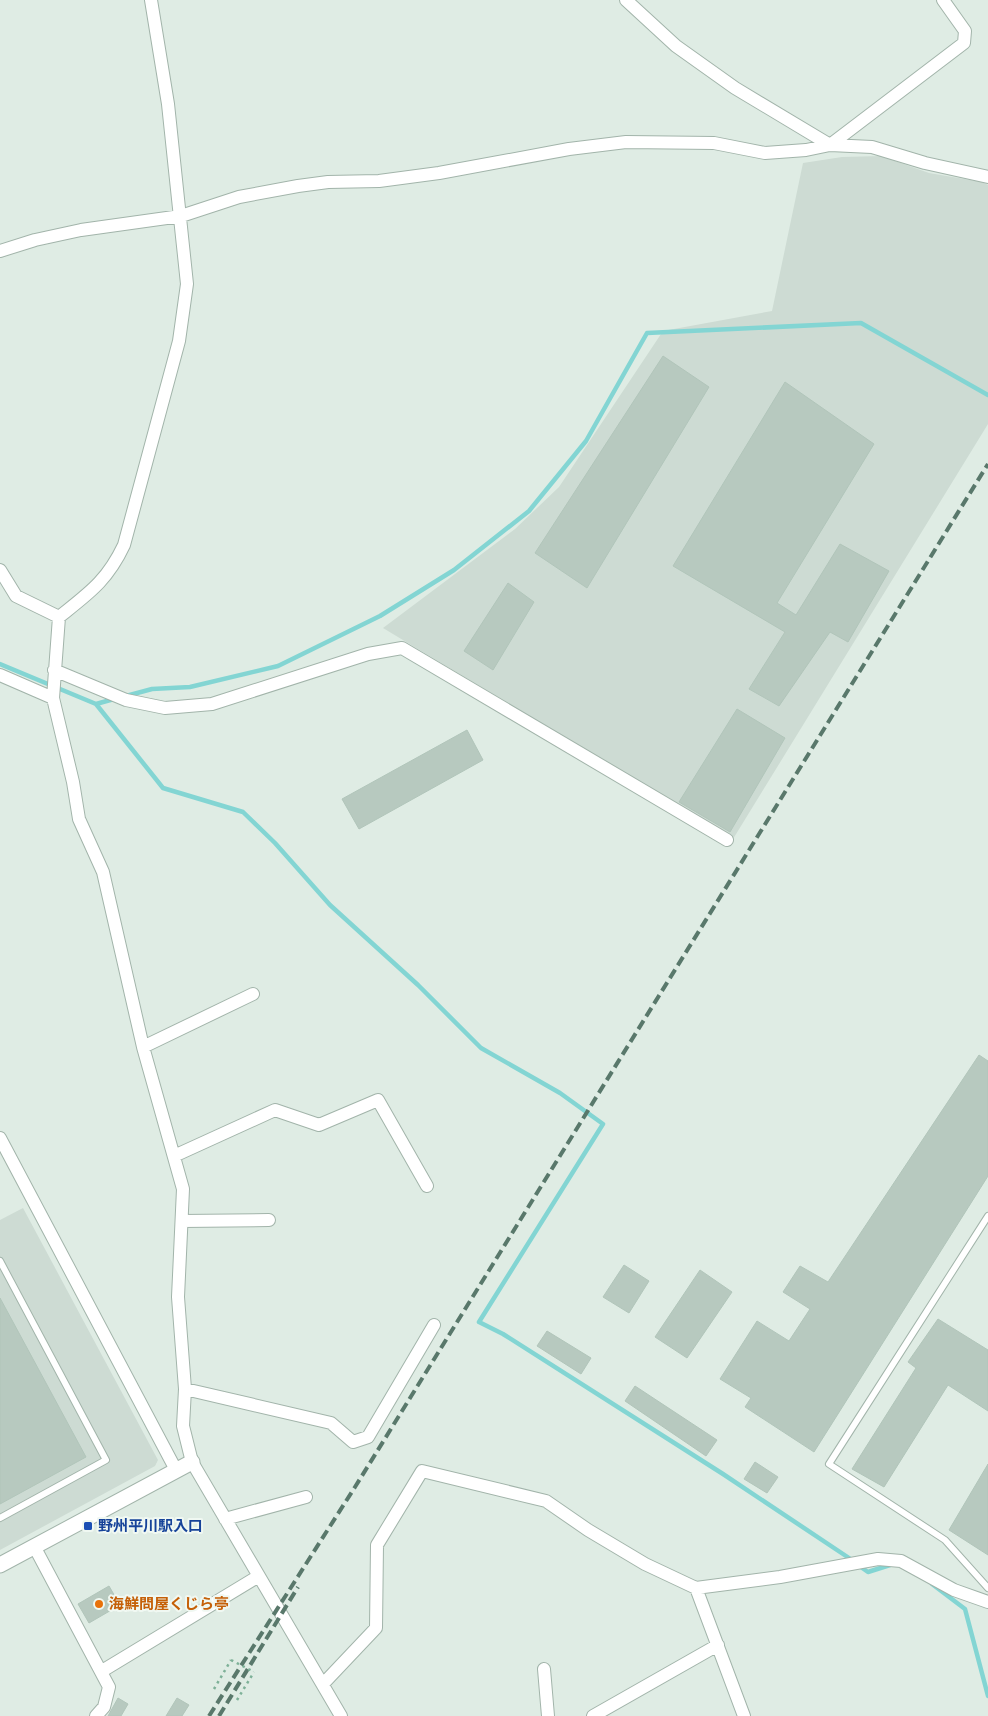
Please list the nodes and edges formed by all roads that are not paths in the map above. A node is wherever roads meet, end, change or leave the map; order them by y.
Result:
1 (151, 0) edge
2 (626, 0) edge
3 (943, 0) edge
4 (830, 145) junction
5 (988, 177) edge
6 (182, 216) junction
7 (0, 251) edge
8 (0, 570) edge
9 (58, 617) junction
10 (54, 670) junction
11 (0, 675) edge
12 (53, 698) junction
13 (727, 840) dead end
14 (254, 994) dead end
15 (143, 1047) junction
16 (0, 1138) edge
17 (174, 1156) junction
18 (6, 1163) edge
19 (427, 1186) dead end
20 (988, 1216) edge
21 (269, 1220) dead end
22 (182, 1221) junction
23 (0, 1261) edge
24 (434, 1325) dead end
25 (185, 1389) junction
26 (192, 1462) junction
27 (176, 1470) junction
28 (306, 1497) dead end
29 (0, 1518) edge
30 (224, 1519) junction
31 (34, 1546) junction
32 (0, 1564) edge
33 (259, 1576) junction
34 (696, 1588) junction
35 (988, 1588) edge
36 (988, 1602) edge
37 (718, 1646) junction
38 (544, 1669) dead end
39 (102, 1671) junction
40 (323, 1684) junction
41 (96, 1716) edge
42 (341, 1716) edge
43 (548, 1716) edge
44 (593, 1716) edge
45 (744, 1716) edge

1 - 6 street
2 - 4 street
3 - 4 street
4 - 5 street
4 - 6 street
6 - 7 street
6 - 9 street
8 - 9 street
9 - 10 street
10 - 12 street
10 - 13 street
11 - 12 street
12 - 15 street
14 - 15 street
15 - 17 street
16 - 18 street
17 - 19 street
17 - 22 street
18 - 27 street
20 - 35 lane
21 - 22 street
22 - 25 street
23 - 29 lane
24 - 25 street
25 - 26 street
26 - 27 street
26 - 30 street
27 - 31 street
28 - 30 street
30 - 33 street
31 - 32 street
31 - 39 street
33 - 39 street
33 - 40 street
34 - 36 street
34 - 37 street
34 - 40 street
37 - 44 street
37 - 45 street
38 - 43 street
39 - 41 street
40 - 42 street

